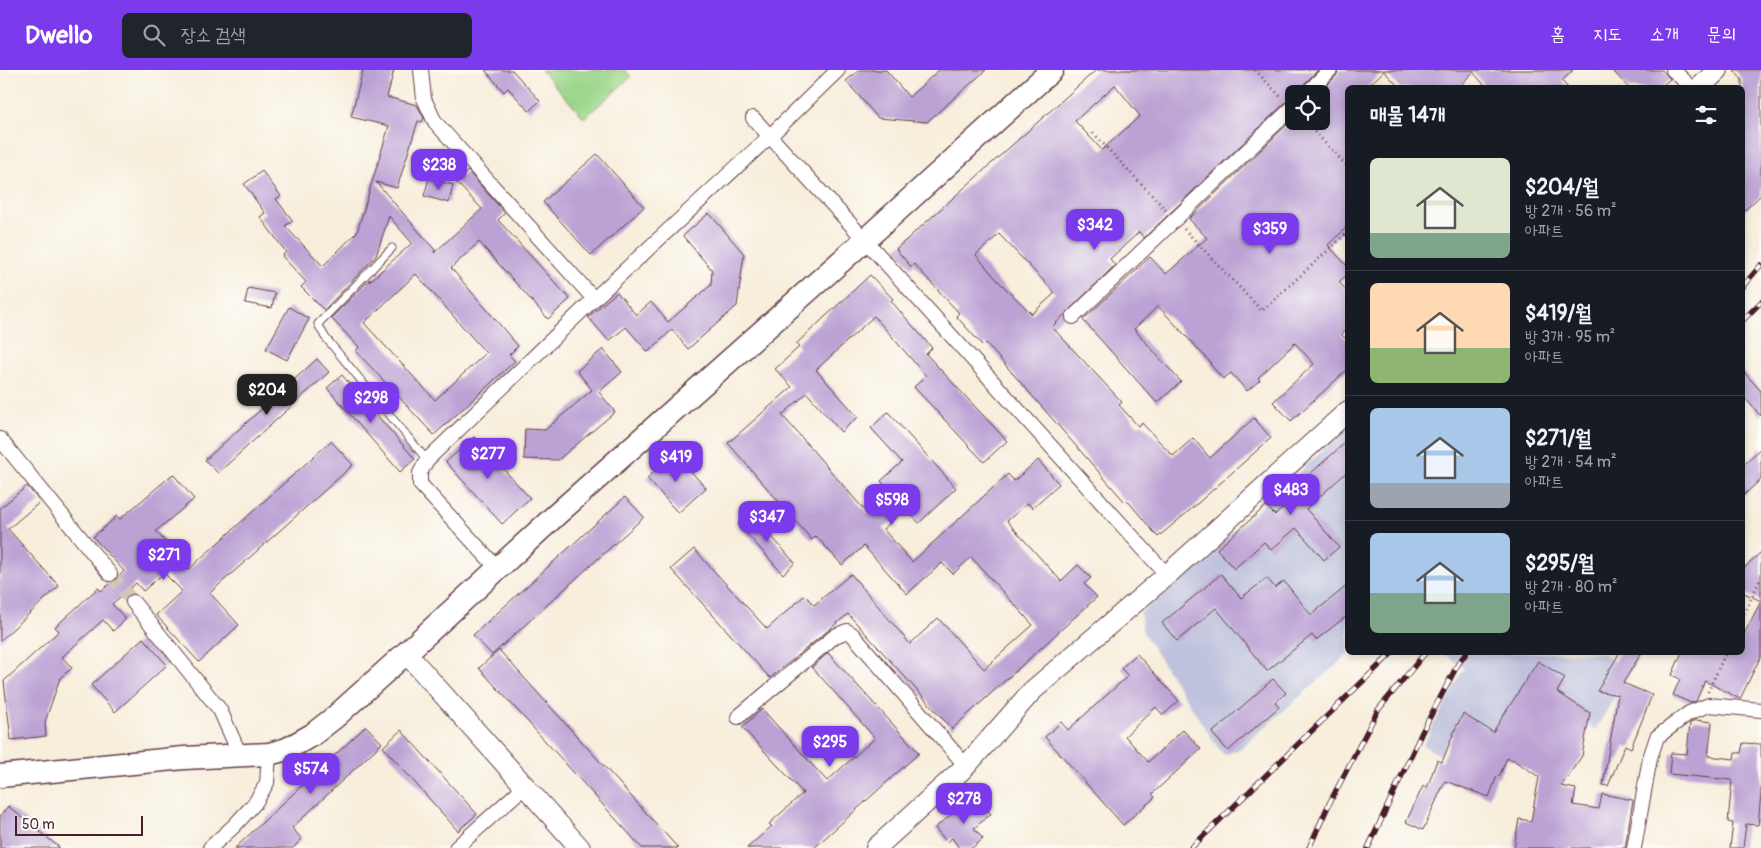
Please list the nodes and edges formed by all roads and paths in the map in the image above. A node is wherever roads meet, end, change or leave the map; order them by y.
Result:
1 (421, 70) edge
2 (838, 70) edge
3 (1052, 70) edge
4 (1255, 70) edge
5 (1330, 70) edge
6 (1673, 70) edge
7 (1718, 70) edge
8 (1315, 85) edge
9 (1689, 85) edge
10 (1702, 85) edge
11 (1285, 99) edge
12 (1285, 115) edge
13 (753, 118) dead end
14 (1313, 130) edge
15 (1093, 133) dead end
16 (769, 137) junction
17 (1345, 164) edge
18 (1175, 220) junction
19 (1345, 235) edge
20 (865, 240) junction
21 (392, 248) dead end
22 (594, 299) junction
23 (1073, 317) dead end
24 (1345, 414) edge
25 (0, 439) edge
26 (427, 460) junction
27 (498, 569) junction
28 (110, 574) tunnel mouth
29 (1167, 575) junction
30 (1761, 578) edge
31 (133, 602) tunnel mouth
32 (1745, 612) edge
33 (406, 653) junction
34 (1725, 655) edge
35 (1700, 708) junction
36 (1761, 710) edge
37 (738, 717) dead end
38 (269, 754) junction
39 (240, 755) junction
40 (966, 766) junction
41 (0, 776) edge
42 (525, 786) junction
43 (210, 848) edge
44 (456, 848) edge
45 (580, 848) edge
46 (876, 848) edge
47 (1634, 848) edge

1 - 22 street
2 - 16 street
3 - 20 main road
4 - 11 path
5 - 8 street
6 - 9 street
7 - 10 main road
12 - 18 street
13 - 16 street
14 - 17 path
15 - 18 path
16 - 20 street
16 - 22 street
18 - 19 path
18 - 23 street
20 - 27 main road
20 - 29 street
21 - 26 lane
22 - 26 street
24 - 29 main road
25 - 28 street
26 - 27 street
27 - 33 main road
29 - 40 main road
30 - 32 path
31 - 39 street
33 - 38 main road
33 - 42 main road
34 - 35 path
35 - 36 street
35 - 47 street
37 - 40 street
38 - 39 main road
38 - 43 street
39 - 41 main road
40 - 46 main road
42 - 44 street
42 - 45 main road

